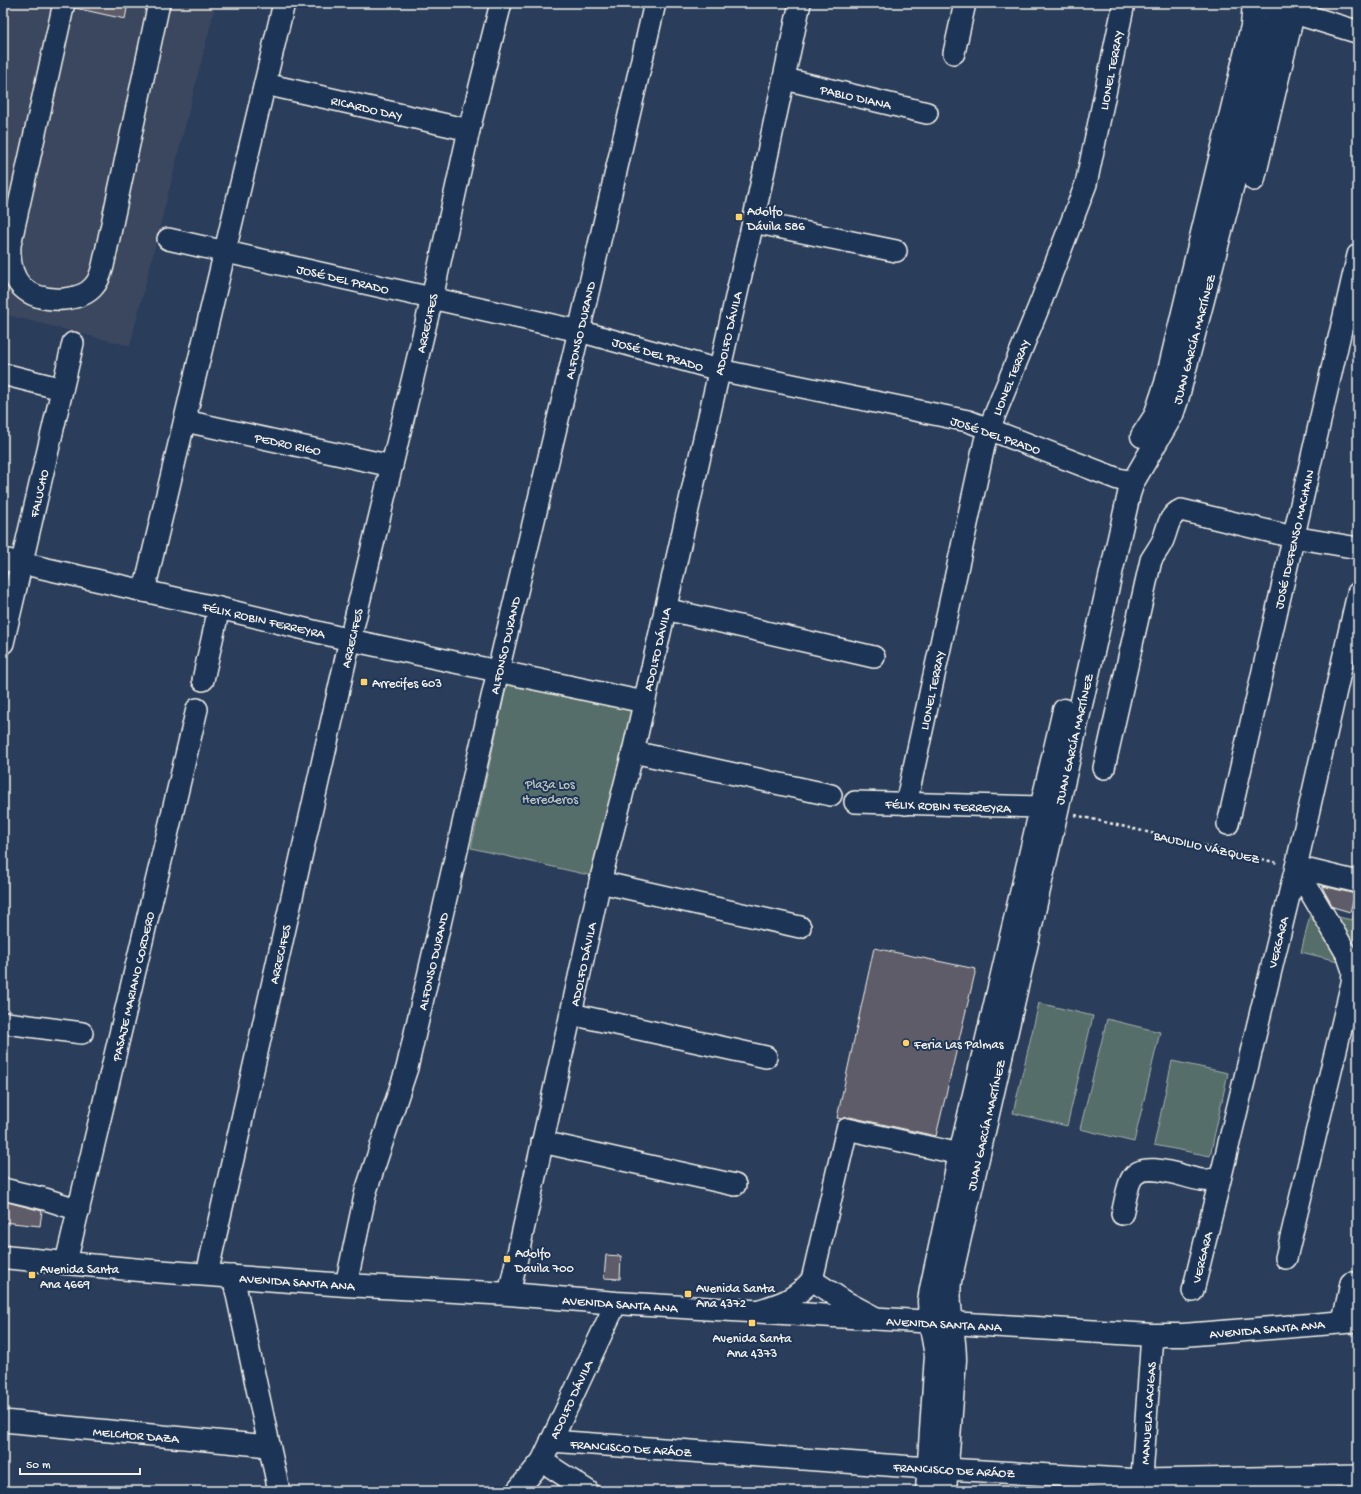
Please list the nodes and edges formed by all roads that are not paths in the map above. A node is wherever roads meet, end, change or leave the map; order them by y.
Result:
1 (64, 3) edge
2 (159, 3) edge
3 (284, 3) edge
4 (501, 3) edge
5 (655, 3) edge
6 (800, 3) edge
7 (965, 3) edge
8 (1124, 3) edge
9 (1254, 3) edge
10 (1278, 6) edge
11 (1358, 32) edge
12 (954, 53) dead end
13 (785, 79) junction
14 (265, 84) junction
15 (927, 113) dead end
16 (469, 130) junction
17 (1254, 180) dead end
18 (753, 222) junction
19 (168, 239) dead end
20 (896, 251) dead end
21 (225, 252) junction
22 (1358, 255) edge
23 (432, 298) junction
24 (579, 331) junction
25 (73, 343) dead end
26 (718, 370) junction
27 (3, 374) edge
28 (62, 389) junction
29 (185, 421) junction
30 (989, 429) junction
31 (392, 466) junction
32 (1126, 481) junction
33 (1293, 537) junction
34 (1358, 548) edge
35 (12, 561) edge
36 (144, 591) junction
37 (1358, 593) edge
38 (219, 608) junction
39 (665, 609) junction
40 (350, 640) junction
41 (3, 644) edge
42 (874, 657) dead end
43 (498, 671) junction
44 (203, 680) dead end
45 (644, 702) junction
46 (197, 709) dead end
47 (633, 752) junction
48 (1104, 768) dead end
49 (831, 796) dead end
50 (855, 802) dead end
51 (906, 804) junction
52 (1049, 809) junction
53 (1228, 824) dead end
54 (1294, 875) junction
55 (600, 882) junction
56 (1358, 882) edge
57 (800, 927) dead end
58 (571, 1014) junction
59 (3, 1024) edge
60 (82, 1033) dead end
61 (766, 1057) dead end
62 (542, 1142) junction
63 (960, 1154) junction
64 (1220, 1178) junction
65 (735, 1185) dead end
66 (3, 1189) edge
67 (79, 1210) junction
68 (1122, 1214) dead end
69 (3, 1257) edge
70 (1286, 1258) dead end
71 (66, 1262) junction
72 (207, 1274) junction
73 (233, 1276) junction
74 (812, 1280) junction
75 (1351, 1283) dead end
76 (346, 1285) junction
77 (1193, 1291) dead end
78 (509, 1294) junction
79 (616, 1303) junction
80 (756, 1312) junction
81 (878, 1319) junction
82 (930, 1322) junction
83 (1350, 1322) edge
84 (952, 1324) junction
85 (1152, 1335) junction
86 (3, 1421) edge
87 (551, 1441) junction
88 (269, 1446) junction
89 (542, 1461) junction
90 (937, 1469) junction
91 (1358, 1476) edge
92 (1142, 1485) edge
93 (279, 1491) edge
94 (517, 1491) edge
95 (535, 1491) edge
96 (588, 1491) edge
97 (927, 1491) edge
98 (945, 1491) edge

1 - 2 street
3 - 14 street
4 - 16 street, ARRECIFES
5 - 24 street, ALFONSO DURAND
6 - 13 street, ADOLFO DÁVILA
7 - 12 street
8 - 30 street, LIONEL TERRAY
9 - 32 main road, JUAN GARCÍA MARTÍNEZ
10 - 11 main road
10 - 17 street
10 - 32 main road, JUAN GARCÍA MARTÍNEZ
13 - 15 street, PABLO DIANA
13 - 18 street, ADOLFO DÁVILA
14 - 16 street, RICARDO DAY
14 - 21 street
16 - 23 street, ARRECIFES
18 - 20 street
18 - 26 street, ADOLFO DÁVILA
19 - 21 street, JOSÉ DEL PRADO
21 - 23 street, JOSÉ DEL PRADO
21 - 29 street
22 - 33 street, JOSÉ IDEFENSO MACHAIN
23 - 24 street, JOSÉ DEL PRADO
23 - 31 street, ARRECIFES
24 - 26 street, JOSÉ DEL PRADO
24 - 43 street, ALFONSO DURAND
25 - 28 street, FALUCHO
26 - 30 street, JOSÉ DEL PRADO
26 - 39 street, ADOLFO DÁVILA
27 - 28 street
28 - 35 street, FALUCHO
29 - 31 street, PEDRO RIGO
29 - 36 street
30 - 32 street, JOSÉ DEL PRADO
30 - 51 street, LIONEL TERRAY
31 - 40 street, ARRECIFES
32 - 52 main road, JUAN GARCÍA MARTÍNEZ
33 - 34 street
33 - 48 street
33 - 53 street, JOSÉ IDEFENSO MACHAIN
35 - 36 street, FÉLIX ROBIN FERREYRA
35 - 41 street, FALUCHO
36 - 38 street, FÉLIX ROBIN FERREYRA
37 - 54 street, VERGARA
38 - 40 street, FÉLIX ROBIN FERREYRA
38 - 44 street
39 - 42 street
39 - 45 street, ADOLFO DÁVILA
40 - 43 street, FÉLIX ROBIN FERREYRA
40 - 72 street, ARRECIFES
43 - 45 street, FÉLIX ROBIN FERREYRA
43 - 76 street, ALFONSO DURAND
45 - 47 street, ADOLFO DÁVILA
46 - 67 street, PASAJE MARIANO CORDERO
47 - 49 street
47 - 55 street, ADOLFO DÁVILA
50 - 51 street, FÉLIX ROBIN FERREYRA
51 - 52 street, FÉLIX ROBIN FERREYRA
52 - 63 main road, JUAN GARCÍA MARTÍNEZ
52 - 84 main road, JUAN GARCÍA MARTÍNEZ
54 - 56 street
54 - 64 street, VERGARA
54 - 70 street
55 - 57 street
55 - 58 street, ADOLFO DÁVILA
58 - 61 street
58 - 62 street, ADOLFO DÁVILA
59 - 60 street
62 - 65 street
62 - 78 street, ADOLFO DÁVILA
63 - 74 street
63 - 82 main road, JUAN GARCÍA MARTÍNEZ
64 - 68 street
64 - 77 street, VERGARA
66 - 67 street
67 - 71 street, PASAJE MARIANO CORDERO
69 - 71 main road, AVENIDA SANTA ANA
71 - 72 main road, AVENIDA SANTA ANA
72 - 73 main road, AVENIDA SANTA ANA
73 - 76 main road, AVENIDA SANTA ANA
73 - 88 street
74 - 80 street
74 - 81 street
75 - 83 street
76 - 78 main road, AVENIDA SANTA ANA
78 - 79 main road, AVENIDA SANTA ANA
79 - 80 main road, AVENIDA SANTA ANA
79 - 87 street, ADOLFO DÁVILA
80 - 81 main road, AVENIDA SANTA ANA
81 - 82 main road, AVENIDA SANTA ANA
82 - 84 main road, AVENIDA SANTA ANA
82 - 90 main road, JUAN GARCÍA MARTÍNEZ
83 - 85 main road, AVENIDA SANTA ANA
84 - 85 main road, AVENIDA SANTA ANA
84 - 90 main road, JUAN GARCÍA MARTÍNEZ
85 - 92 street, MANUELA CACIGAS
86 - 88 street, MELCHOR DAZA
87 - 89 street, ADOLFO DÁVILA
87 - 90 street, FRANCISCO DE ARÁOZ
88 - 93 street
89 - 94 street, ADOLFO DÁVILA
89 - 95 street
89 - 96 street
90 - 92 street, FRANCISCO DE ARÁOZ
90 - 97 main road, JUAN GARCÍA MARTÍNEZ
90 - 98 main road, JUAN GARCÍA MARTÍNEZ
91 - 92 street, FRANCISCO DE ARÁOZ

